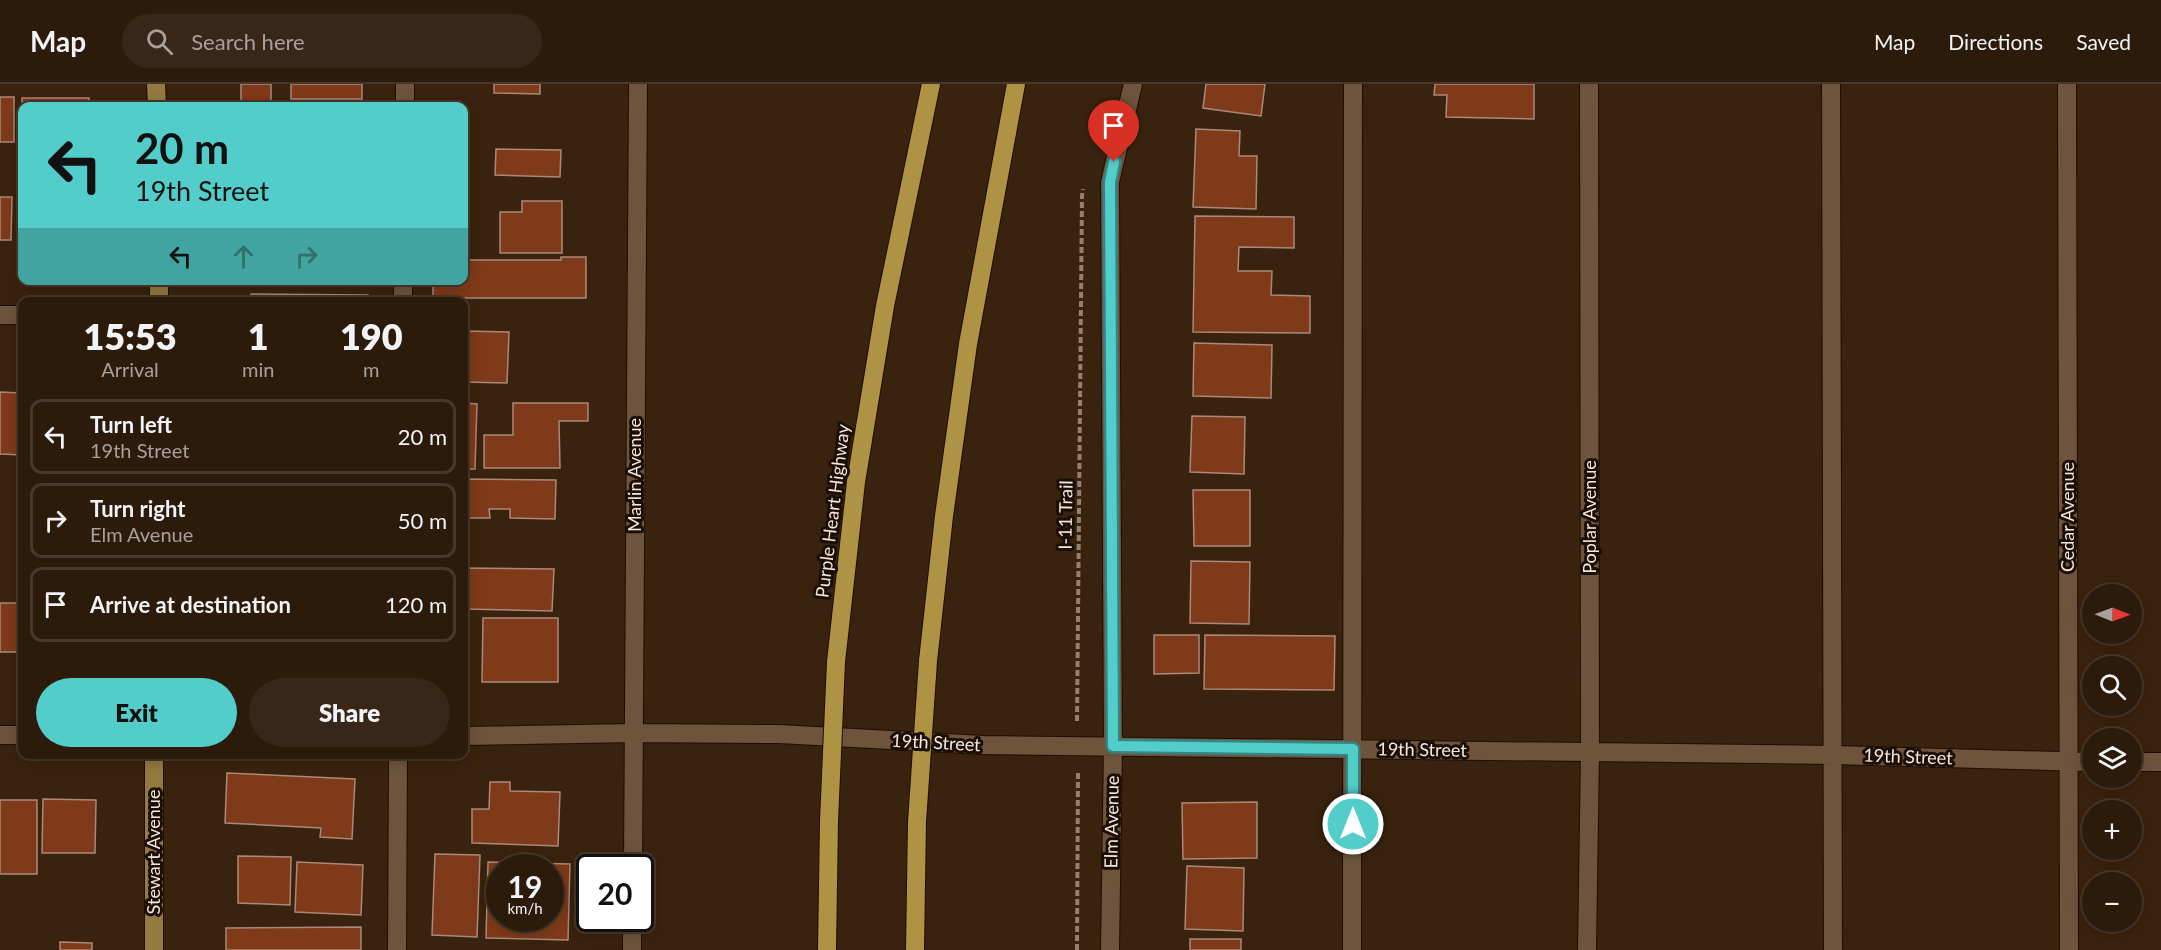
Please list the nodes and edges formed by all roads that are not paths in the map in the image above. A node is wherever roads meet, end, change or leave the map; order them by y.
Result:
1 (156, 84) edge
2 (405, 84) edge
3 (638, 84) edge
4 (931, 84) edge
5 (1016, 84) edge
6 (1133, 84) edge
7 (1353, 84) edge
8 (1589, 84) edge
9 (1832, 84) edge
10 (2067, 84) edge
11 (157, 102) edge
12 (405, 102) edge
13 (0, 315) edge
14 (18, 315) edge
15 (633, 733) junction
16 (0, 735) edge
17 (18, 735) edge
18 (468, 736) edge
19 (1113, 746) junction
20 (1353, 749) junction
21 (1590, 752) junction
22 (1834, 755) junction
23 (154, 759) edge
24 (398, 759) edge
25 (2069, 762) junction
26 (2082, 762) edge
27 (2142, 762) edge
28 (2161, 762) edge
29 (633, 854) edge
30 (632, 932) edge
31 (154, 950) edge
32 (397, 950) edge
33 (632, 950) edge
34 (827, 950) edge
35 (915, 950) edge
36 (1110, 950) edge
37 (1352, 950) edge
38 (1587, 950) edge
39 (1833, 950) edge
40 (2068, 950) edge

1 - 11 main road
2 - 12 street
3 - 15 street, Marlin Avenue
4 - 34 highway, Purple Heart Highway, bridge
5 - 35 highway, bridge
6 - 19 street, Elm Avenue
7 - 20 street
8 - 21 street, Poplar Avenue
9 - 22 street
10 - 25 street, Cedar Avenue
13 - 14 street
15 - 18 street, 19th Street
15 - 19 street, 19th Street
15 - 29 street, Marlin Avenue
16 - 17 street
19 - 20 street, 19th Street
19 - 36 street, Elm Avenue
20 - 21 street, 19th Street
20 - 37 street
21 - 22 street, 19th Street
21 - 38 street, Poplar Avenue
22 - 25 street, 19th Street
22 - 39 street
23 - 31 main road, Stewart Avenue
24 - 32 street
25 - 26 street, 19th Street
25 - 40 street, Cedar Avenue
27 - 28 street
30 - 33 street

